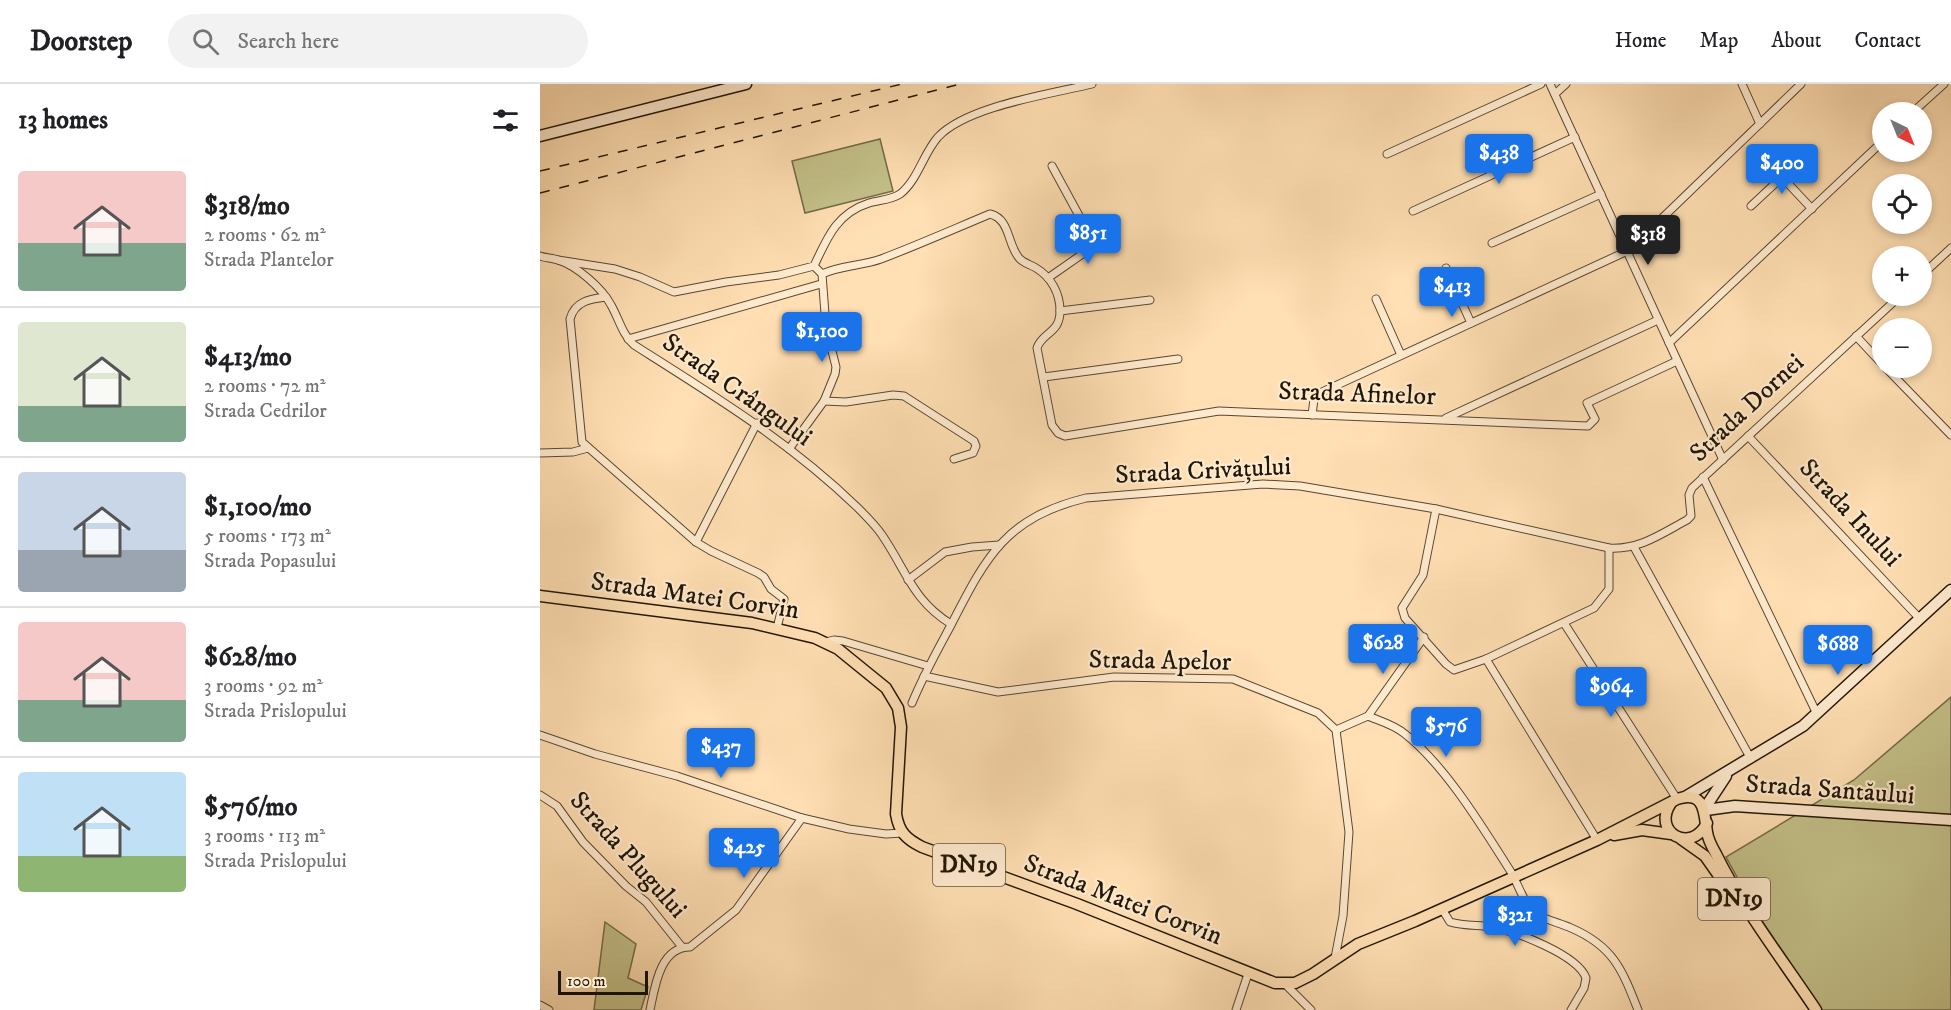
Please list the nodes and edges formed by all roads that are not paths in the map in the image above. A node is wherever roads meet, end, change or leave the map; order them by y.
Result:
1 (746, 84) edge
2 (1092, 84) edge
3 (1541, 84) edge
4 (1550, 84) edge
5 (1566, 84) edge
6 (1742, 84) edge
7 (1801, 84) edge
8 (1944, 84) edge
9 (1555, 94) junction
10 (1924, 102) edge
11 (1760, 124) junction
12 (540, 136) edge
13 (1575, 137) junction
14 (1872, 152) edge
15 (1387, 154) dead end
16 (1052, 166) dead end
17 (1602, 194) junction
18 (1751, 206) dead end
19 (1812, 209) junction
20 (1413, 211) dead end
21 (1114, 232) dead end
22 (1492, 243) dead end
23 (1095, 245) junction
24 (1951, 248) edge
25 (1629, 252) junction
26 (540, 256) edge
27 (558, 260) junction
28 (814, 266) junction
29 (1932, 266) edge
30 (1446, 268) dead end
31 (822, 274) junction
32 (1048, 278) junction
33 (821, 284) junction
34 (593, 285) junction
35 (606, 297) junction
36 (1376, 298) dead end
37 (590, 299) junction
38 (1150, 300) dead end
39 (1889, 306) edge
40 (1060, 311) junction
41 (1658, 320) junction
42 (1471, 323) junction
43 (1856, 336) junction
44 (628, 339) junction
45 (1669, 343) junction
46 (1872, 353) edge
47 (1401, 356) junction
48 (1178, 359) dead end
49 (1677, 362) junction
50 (1044, 377) junction
51 (1896, 378) edge
52 (824, 401) junction
53 (1312, 415) junction
54 (1444, 419) junction
55 (757, 423) junction
56 (1951, 435) edge
57 (1748, 436) junction
58 (588, 448) junction
59 (789, 448) junction
60 (540, 453) edge
61 (954, 459) dead end
62 (1723, 460) junction
63 (1703, 477) junction
64 (1436, 509) junction
65 (696, 542) junction
66 (999, 545) junction
67 (1634, 547) junction
68 (1609, 548) junction
69 (908, 580) junction
70 (1951, 590) edge
71 (540, 596) edge
72 (1920, 619) junction
73 (1564, 623) junction
74 (951, 624) junction
75 (777, 628) junction
76 (1424, 638) junction
77 (826, 642) junction
78 (1486, 659) junction
79 (928, 666) junction
80 (924, 676) junction
81 (912, 703) dead end
82 (1817, 714) junction
83 (1368, 716) junction
84 (1336, 730) junction
85 (540, 735) edge
86 (1751, 759) junction
87 (1731, 770) junction
88 (540, 795) edge
89 (1678, 800) junction
90 (1705, 809) junction
91 (802, 818) junction
92 (1951, 820) edge
93 (1707, 823) junction
94 (902, 833) junction
95 (1676, 836) junction
96 (1599, 839) junction
97 (1514, 877) junction
98 (1442, 909) junction
99 (1532, 912) junction
100 (1524, 936) junction
101 (682, 946) junction
102 (1335, 958) junction
103 (1248, 974) junction
104 (1285, 984) junction
105 (540, 1005) edge
106 (549, 1010) edge
107 (650, 1010) edge
108 (1236, 1010) edge
109 (1311, 1010) edge
110 (1570, 1010) edge
111 (1638, 1010) edge
112 (1808, 1010) edge
113 (1816, 1010) edge

1 - 12 street
2 - 28 street
3 - 15 street
4 - 9 street
5 - 9 street
6 - 11 street
7 - 11 street
8 - 10 street
9 - 13 street
11 - 25 street
13 - 17 street
13 - 20 street
14 - 19 street
16 - 23 street
17 - 22 street
17 - 25 street
18 - 19 street
19 - 45 street
21 - 23 street
23 - 32 street
24 - 29 street
25 - 41 street
25 - 42 street
26 - 27 street, Strada Crângului
27 - 28 street
27 - 34 street, Strada Crângului
28 - 31 street
30 - 42 street
31 - 32 street
31 - 33 street
32 - 40 street
33 - 44 street
33 - 52 street
34 - 35 street, Strada Crângului
34 - 37 street
35 - 37 street
35 - 44 street, Strada Crângului
36 - 47 street
37 - 58 street
38 - 40 street
39 - 43 street, Strada Dornei
40 - 50 street, Strada Afinelor
41 - 45 street
41 - 54 street
42 - 47 street
43 - 46 street
43 - 57 street, Strada Dornei
44 - 55 street, Strada Crângului
45 - 49 street
47 - 53 street
48 - 50 street
49 - 54 street, Strada Afinelor
49 - 62 street
50 - 53 street, Strada Afinelor
51 - 56 street
52 - 59 street
52 - 61 street
53 - 54 street, Strada Afinelor
55 - 59 street, Strada Crângului
55 - 65 street
57 - 62 street, Strada Dornei
57 - 72 street, Strada Inului
58 - 60 street
58 - 65 street
59 - 69 street, Strada Crângului
62 - 63 street, Strada Dornei
63 - 67 street, Strada Dornei
63 - 82 street
64 - 66 street, Strada Crivățului
64 - 68 street, Strada Crivățului
64 - 76 street
65 - 75 street
66 - 69 street
66 - 74 street, Strada Crivățului
67 - 68 street, Strada Crivățului
67 - 86 street
68 - 73 street
69 - 74 street, Strada Crângului
70 - 72 street
71 - 75 main road, Strada Matei Corvin / DN19
72 - 82 street
73 - 78 street
73 - 89 street
74 - 79 street, Strada Crivățului
75 - 77 main road, Strada Matei Corvin / DN19
76 - 78 street
76 - 83 street
77 - 79 street
77 - 94 main road, Strada Matei Corvin / DN19
78 - 96 street
79 - 80 street, Strada Crivățului
80 - 81 street, Strada Crivățului
80 - 84 street, Strada Apelor
82 - 86 street
83 - 84 street
83 - 97 street
84 - 102 street
85 - 91 street
86 - 87 street
87 - 89 street
87 - 90 street
88 - 101 street, Strada Plugului
89 - 90 main road
89 - 95 main road
89 - 96 main road
90 - 92 street, Strada Santăului
90 - 93 main road, DN19
91 - 94 street
91 - 101 street
93 - 95 main road
93 - 113 main road, DN19
94 - 103 main road, Strada Matei Corvin / DN19
95 - 96 main road
95 - 112 main road, DN19
96 - 97 main road
97 - 98 main road
97 - 99 street
98 - 100 street
98 - 102 main road
99 - 100 street
99 - 111 street
100 - 110 street
101 - 107 street
102 - 104 main road
103 - 104 main road, Strada Matei Corvin / DN19
103 - 108 street
104 - 109 street
105 - 106 street

